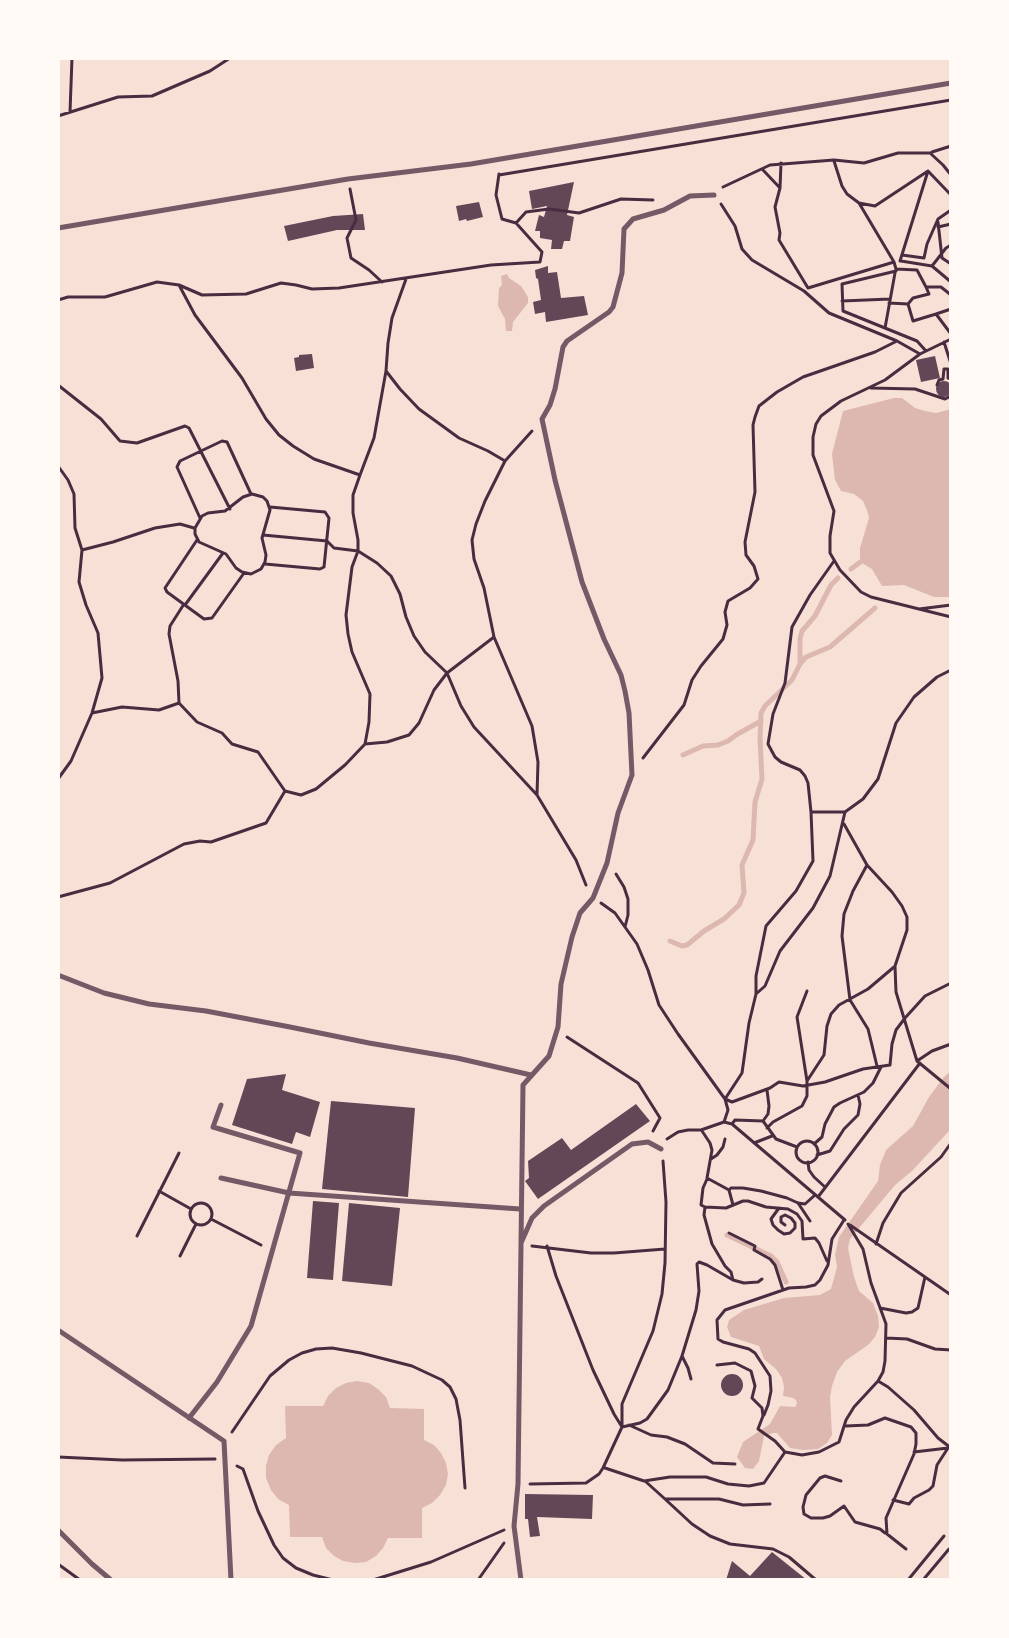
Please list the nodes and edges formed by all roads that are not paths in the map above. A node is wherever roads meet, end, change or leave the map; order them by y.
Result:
1 (951, 83) edge
2 (714, 195) road end
3 (58, 228) edge
4 (58, 975) edge
5 (531, 1075) junction
6 (221, 1105) dead end
7 (661, 1149) road end
8 (221, 1178) dead end
9 (289, 1193) junction
10 (520, 1209) junction
11 (520, 1247) junction
12 (58, 1330) edge
13 (189, 1418) junction
14 (58, 1530) edge
15 (111, 1580) edge
16 (231, 1580) edge
17 (521, 1580) edge

1 - 3 lane
2 - 5 lane
4 - 5 lane
5 - 10 lane
6 - 9 lane
7 - 11 lane
8 - 9 lane
9 - 10 lane
9 - 13 lane
10 - 11 lane
11 - 17 lane
12 - 13 lane
13 - 16 lane
14 - 15 lane

